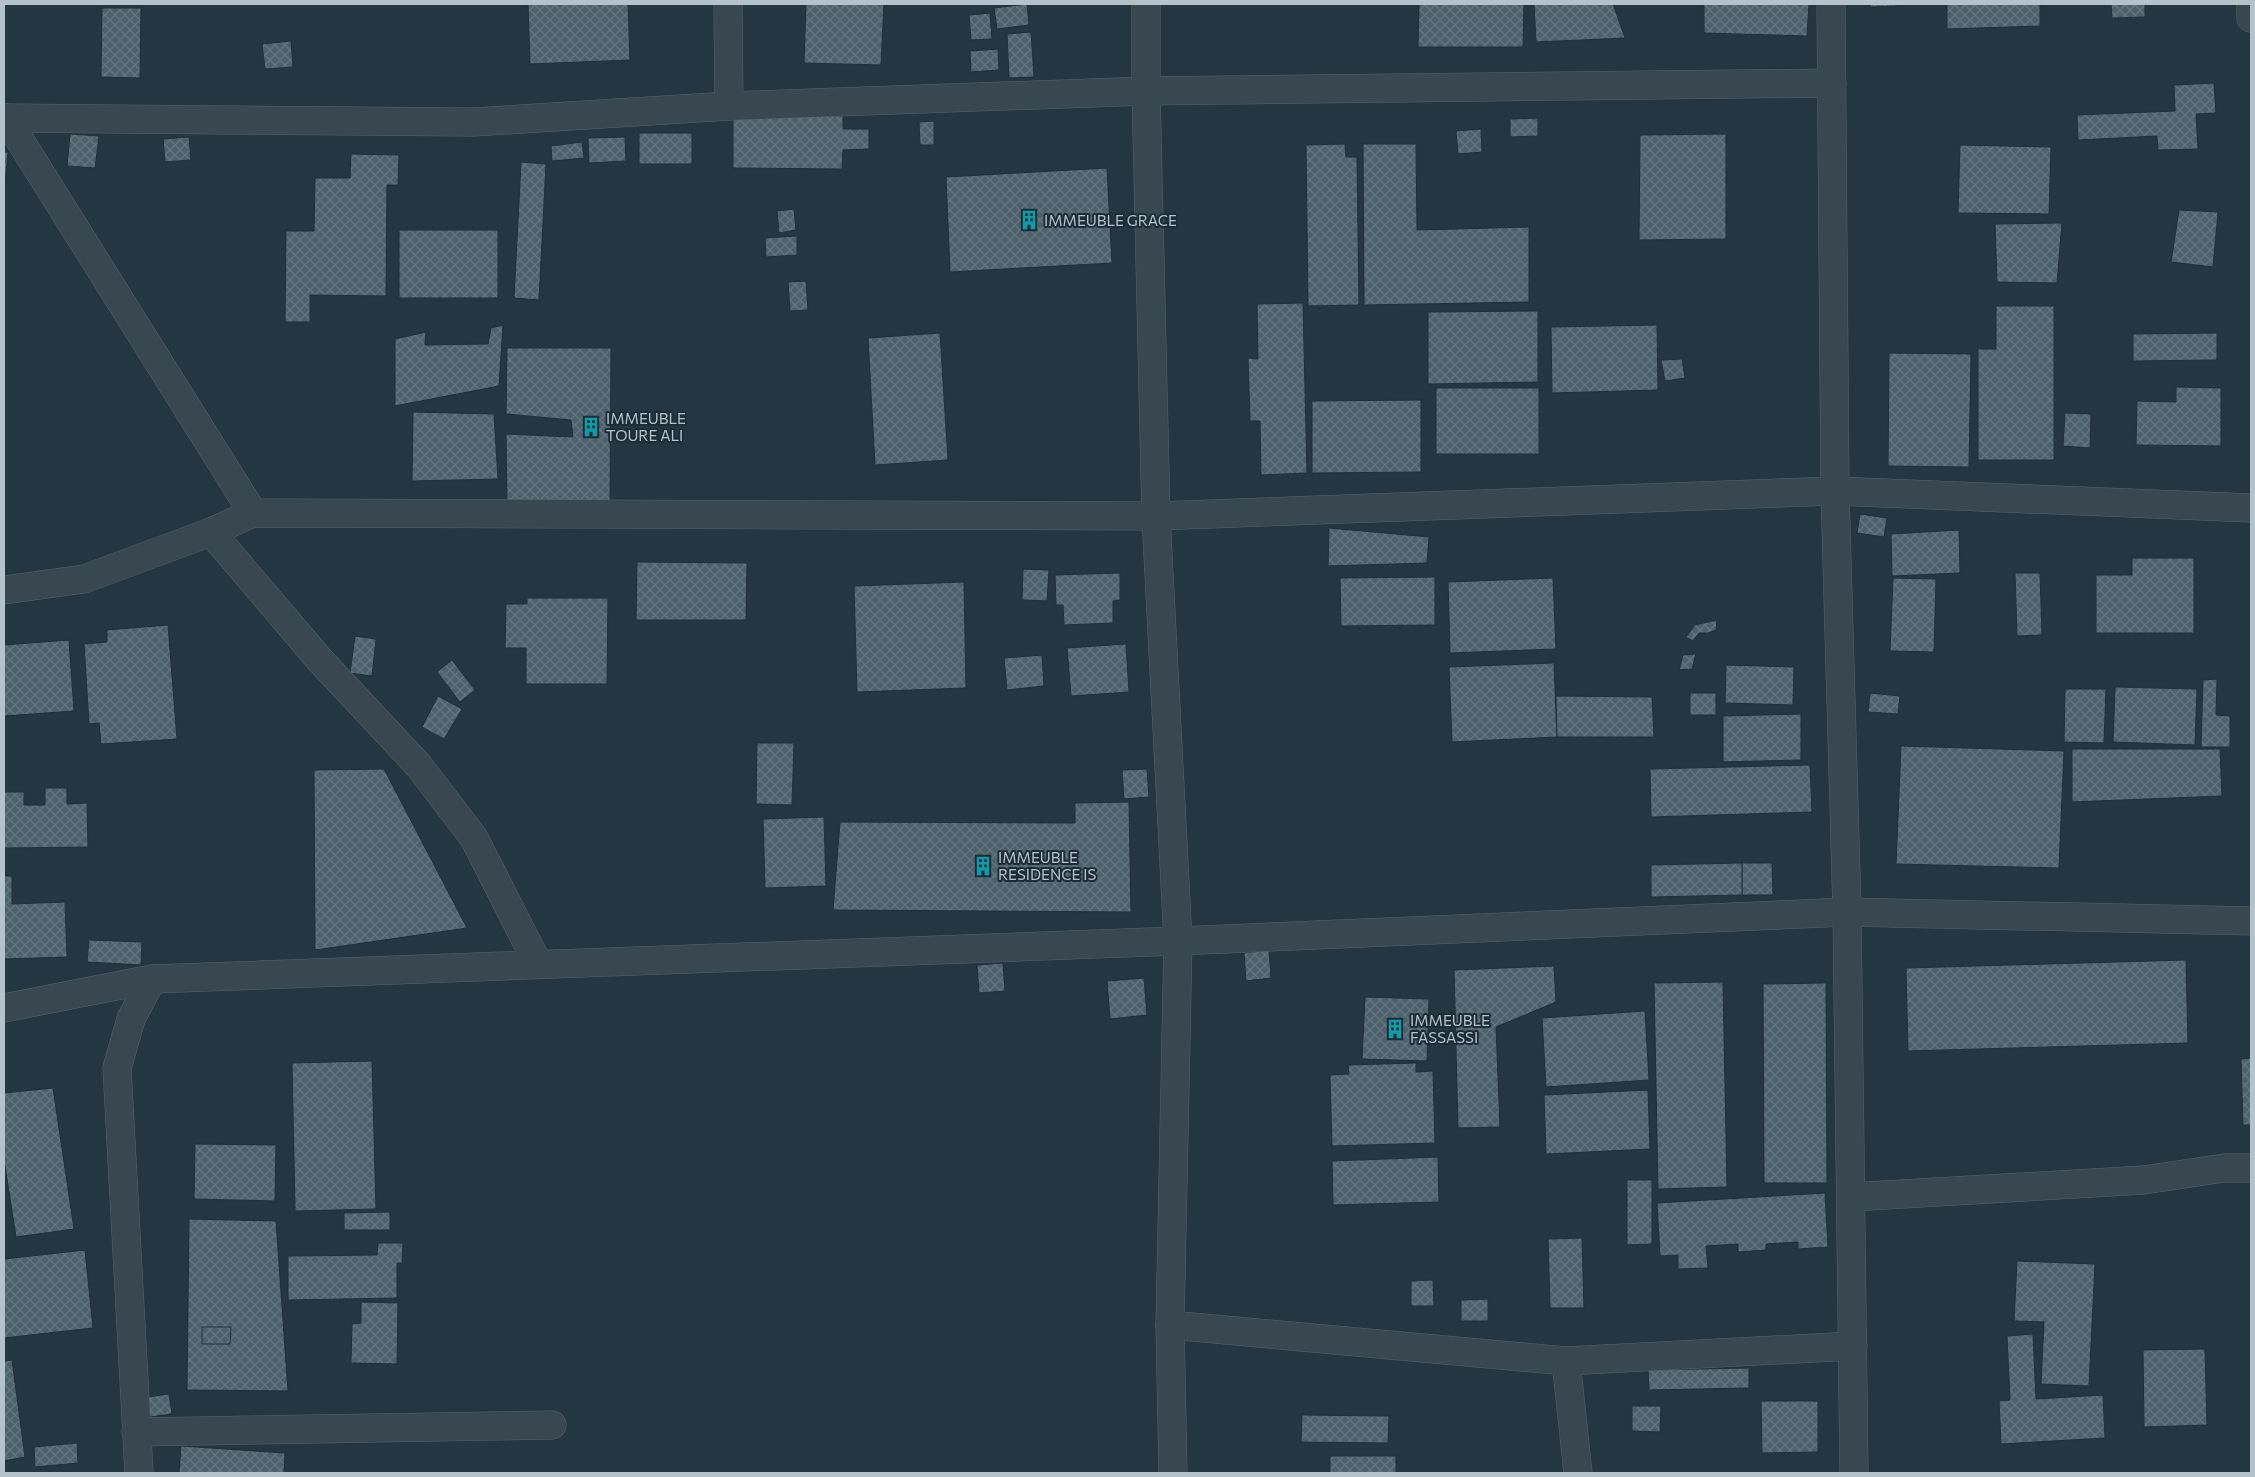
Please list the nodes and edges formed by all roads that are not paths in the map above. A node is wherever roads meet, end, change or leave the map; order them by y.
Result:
1 (728, 4) edge
2 (1146, 4) edge
3 (1831, 4) edge
4 (2251, 4) edge
5 (2251, 18) edge
6 (1832, 83) junction
7 (1146, 91) junction
8 (729, 106) junction
9 (5, 118) edge
10 (1835, 491) junction
11 (2251, 508) edge
12 (253, 513) junction
13 (1156, 516) junction
14 (211, 532) junction
15 (4, 590) edge
16 (1847, 912) junction
17 (2251, 921) edge
18 (1178, 941) junction
19 (538, 964) junction
20 (152, 979) junction
21 (4, 1008) edge
22 (2251, 1168) edge
23 (1851, 1197) junction
24 (1170, 1325) junction
25 (1853, 1346) junction
26 (1566, 1361) junction
27 (552, 1425) dead end
28 (136, 1432) junction
29 (139, 1473) edge
30 (1173, 1473) edge
31 (1578, 1473) edge
32 (1854, 1473) edge

1 - 8 street
2 - 7 street
3 - 6 street
4 - 5 street
6 - 7 street
6 - 10 street
7 - 8 street
7 - 13 street
8 - 9 street
9 - 12 street
10 - 11 street
10 - 13 street
10 - 16 street
12 - 13 street
12 - 14 street
13 - 18 street
14 - 15 street
14 - 19 street
16 - 17 street
16 - 18 street
16 - 23 street
18 - 19 street
18 - 24 street
19 - 20 street
20 - 21 street
20 - 28 street
22 - 23 street
23 - 25 street
24 - 26 street
24 - 30 street
25 - 26 street
25 - 32 street
26 - 31 street
27 - 28 street
28 - 29 street

